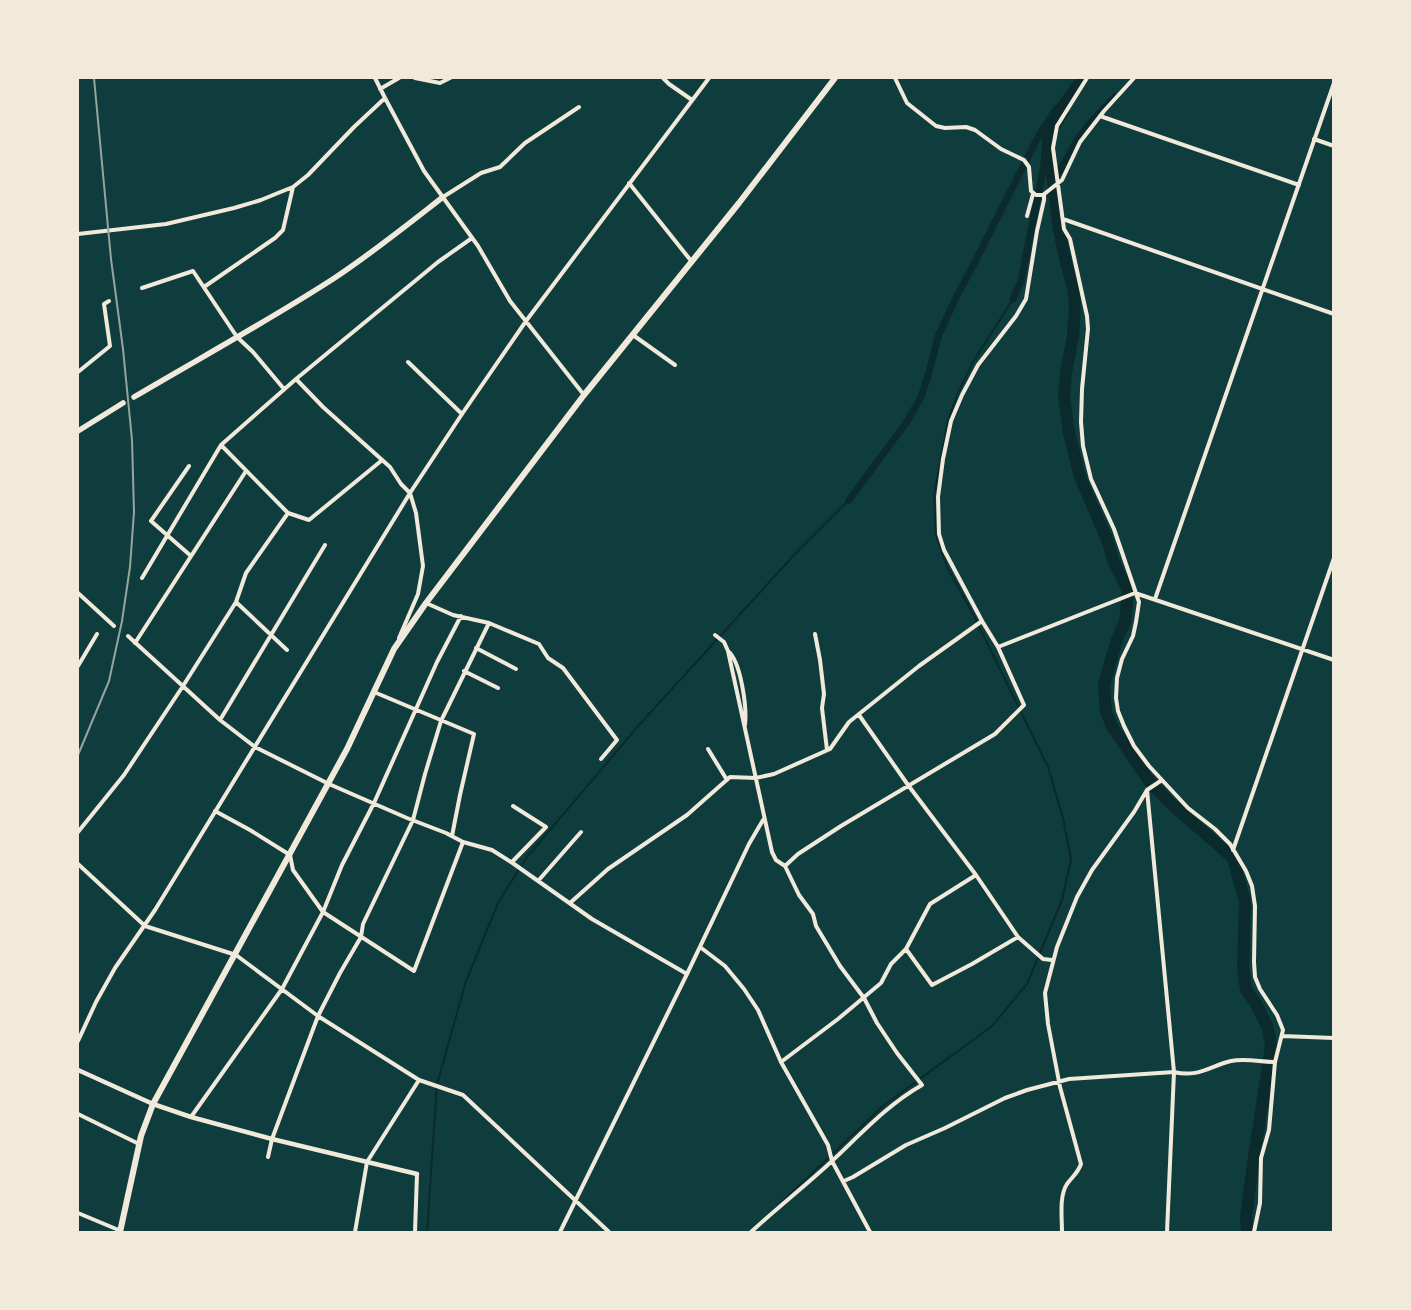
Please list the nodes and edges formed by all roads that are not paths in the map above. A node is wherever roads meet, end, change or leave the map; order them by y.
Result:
1 (375, 78) edge
2 (400, 78) edge
3 (415, 78) edge
4 (450, 78) edge
5 (663, 78) edge
6 (709, 78) edge
7 (835, 78) edge
8 (895, 78) edge
9 (1087, 78) edge
10 (1134, 78) edge
11 (1334, 83) edge
12 (380, 89) junction
13 (385, 98) junction
14 (692, 100) junction
15 (579, 107) dead end
16 (1100, 116) junction
17 (1314, 139) junction
18 (1334, 146) edge
19 (629, 182) junction
20 (293, 186) junction
21 (1055, 186) junction
22 (1299, 186) junction
23 (1034, 194) junction
24 (1044, 195) junction
25 (443, 197) junction
26 (1027, 216) dead end
27 (1063, 219) junction
28 (78, 234) edge
29 (472, 238) junction
30 (692, 262) junction
31 (204, 287) junction
32 (142, 288) dead end
33 (1263, 289) junction
34 (109, 301) dead end
35 (1334, 314) edge
36 (526, 321) junction
37 (633, 335) junction
38 (237, 337) junction
39 (408, 362) dead end
40 (675, 365) dead end
41 (78, 372) edge
42 (296, 379) junction
43 (284, 389) junction
44 (584, 395) junction
45 (134, 397) dead end
46 (123, 403) dead end
47 (462, 414) junction
48 (78, 430) edge
49 (221, 445) junction
50 (381, 461) junction
51 (189, 466) dead end
52 (246, 471) junction
53 (410, 493) junction
54 (288, 513) junction
55 (167, 536) junction
56 (325, 545) dead end
57 (191, 556) junction
58 (1334, 558) edge
59 (142, 578) dead end
60 (1135, 593) junction
61 (78, 595) edge
62 (1155, 599) junction
63 (236, 602) junction
64 (426, 603) junction
65 (461, 616) junction
66 (489, 622) junction
67 (981, 622) junction
68 (114, 626) dead end
69 (97, 634) dead end
70 (815, 634) dead end
71 (272, 635) junction
72 (715, 635) dead end
73 (128, 636) dead end
74 (136, 643) junction
75 (998, 647) junction
76 (476, 648) junction
77 (394, 649) junction
78 (1302, 649) junction
79 (288, 650) dead end
80 (1334, 660) edge
81 (78, 666) edge
82 (516, 669) dead end
83 (464, 672) junction
84 (183, 686) junction
85 (498, 688) dead end
86 (374, 692) junction
87 (415, 710) junction
88 (859, 715) junction
89 (220, 720) junction
90 (441, 721) junction
91 (255, 747) junction
92 (708, 750) dead end
93 (827, 750) junction
94 (601, 759) dead end
95 (756, 778) junction
96 (727, 780) junction
97 (1162, 780) junction
98 (329, 784) junction
99 (908, 785) junction
100 (1147, 790) junction
101 (374, 803) junction
102 (513, 806) dead end
103 (215, 811) junction
104 (764, 819) junction
105 (413, 820) junction
106 (78, 832) edge
107 (581, 832) dead end
108 (452, 836) junction
109 (463, 842) junction
110 (1233, 850) junction
111 (290, 855) junction
112 (513, 863) junction
113 (78, 864) edge
114 (785, 866) junction
115 (976, 875) junction
116 (538, 881) junction
117 (570, 903) junction
118 (323, 912) junction
119 (145, 926) junction
120 (361, 937) junction
121 (1018, 937) junction
122 (700, 947) junction
123 (906, 949) junction
124 (236, 955) junction
125 (1052, 960) junction
126 (687, 974) junction
127 (282, 989) junction
128 (864, 998) junction
129 (318, 1016) junction
130 (1282, 1036) junction
131 (1334, 1038) edge
132 (78, 1040) edge
133 (781, 1062) junction
134 (1273, 1062) junction
135 (78, 1070) edge
136 (1174, 1072) junction
137 (420, 1080) junction
138 (1059, 1082) junction
139 (153, 1104) junction
140 (78, 1114) edge
141 (191, 1118) junction
142 (272, 1139) junction
143 (139, 1144) junction
144 (268, 1157) dead end
145 (832, 1161) junction
146 (367, 1162) junction
147 (417, 1174) joint
148 (844, 1181) junction
149 (576, 1201) junction
150 (78, 1213) edge
151 (121, 1232) edge
152 (355, 1232) edge
153 (416, 1232) edge
154 (560, 1232) edge
155 (609, 1232) edge
156 (751, 1232) edge
157 (870, 1232) edge
158 (1062, 1232) edge
159 (1167, 1232) edge
160 (1254, 1232) edge

1 - 12 street
2 - 12 street
3 - 4 street
5 - 14 street
6 - 14 street
7 - 30 highway
8 - 23 street
9 - 21 street
10 - 16 street
11 - 17 street
12 - 13 street
13 - 20 street
13 - 25 street
14 - 19 street
15 - 25 street
16 - 21 street
16 - 22 street
17 - 18 street
17 - 22 street
19 - 30 street
19 - 36 street
20 - 28 street
20 - 31 street
21 - 24 street
21 - 27 street
22 - 33 street
23 - 24 street
23 - 26 street
24 - 67 street
25 - 29 street
25 - 38 main road
27 - 33 street
27 - 60 street
29 - 36 street
29 - 42 street
30 - 37 highway
31 - 32 street
31 - 38 street
33 - 35 street
33 - 62 street
34 - 41 street
36 - 44 street
36 - 47 street
37 - 40 street
37 - 44 highway
38 - 43 street
38 - 45 main road
39 - 47 street
42 - 43 street
42 - 50 street
43 - 49 street
44 - 64 highway
46 - 48 main road
47 - 53 street
49 - 52 street
49 - 55 street
50 - 53 street
50 - 54 street
51 - 55 street
52 - 54 street
52 - 57 street
53 - 77 street
53 - 91 street
54 - 63 street
55 - 57 street
55 - 59 street
56 - 71 street
57 - 74 street
58 - 78 street
60 - 62 street
60 - 75 street
60 - 97 street
61 - 68 street
62 - 78 street
63 - 71 street
63 - 84 street
64 - 65 street
64 - 77 highway
65 - 66 street
65 - 87 street
66 - 76 street
66 - 94 street
67 - 75 street
67 - 88 street
69 - 81 street
70 - 93 street
71 - 79 street
71 - 89 street
72 - 95 street
73 - 74 street
74 - 84 street
75 - 99 street
76 - 82 street
76 - 83 street
77 - 86 highway
78 - 80 street
78 - 110 street
83 - 85 street
83 - 90 street
84 - 89 street
84 - 106 street
86 - 87 street
86 - 98 highway
87 - 90 street
87 - 101 street
88 - 93 street
88 - 99 street
89 - 91 street
90 - 105 street
90 - 108 street
91 - 98 street
91 - 103 street
92 - 96 street
93 - 95 street
95 - 96 street
95 - 104 street
96 - 117 street
97 - 100 street
97 - 110 street
98 - 101 street
98 - 111 highway
99 - 114 street
99 - 115 street
100 - 125 street
100 - 136 street
101 - 105 street
101 - 118 street
102 - 112 street
103 - 111 street
103 - 119 street
104 - 114 street
104 - 122 street
105 - 108 street
105 - 120 street
107 - 116 street
108 - 109 street
109 - 112 street
109 - 120 street
110 - 130 street
111 - 118 street
111 - 124 highway
112 - 116 street
113 - 119 street
114 - 128 street
115 - 121 street
115 - 123 street
116 - 117 street
117 - 126 street
118 - 120 street
118 - 127 street
119 - 124 street
119 - 132 street
120 - 129 street
121 - 123 street
121 - 125 street
122 - 126 street
122 - 133 street
123 - 128 street
124 - 127 street
124 - 139 highway
125 - 138 street
126 - 149 street
127 - 129 street
127 - 141 street
128 - 133 street
128 - 145 street
129 - 137 street
129 - 142 street
130 - 131 street
130 - 134 street
133 - 145 street
134 - 136 street
134 - 160 street
135 - 139 street
136 - 138 street
136 - 159 street
137 - 146 street
137 - 149 street
138 - 148 street
138 - 158 street
139 - 141 street
139 - 143 highway
140 - 143 street
141 - 142 street
142 - 144 street
142 - 146 street
143 - 151 highway
145 - 148 street
145 - 156 street
146 - 147 street
146 - 152 street
147 - 153 street
148 - 157 street
149 - 154 street
149 - 155 street
150 - 151 street

